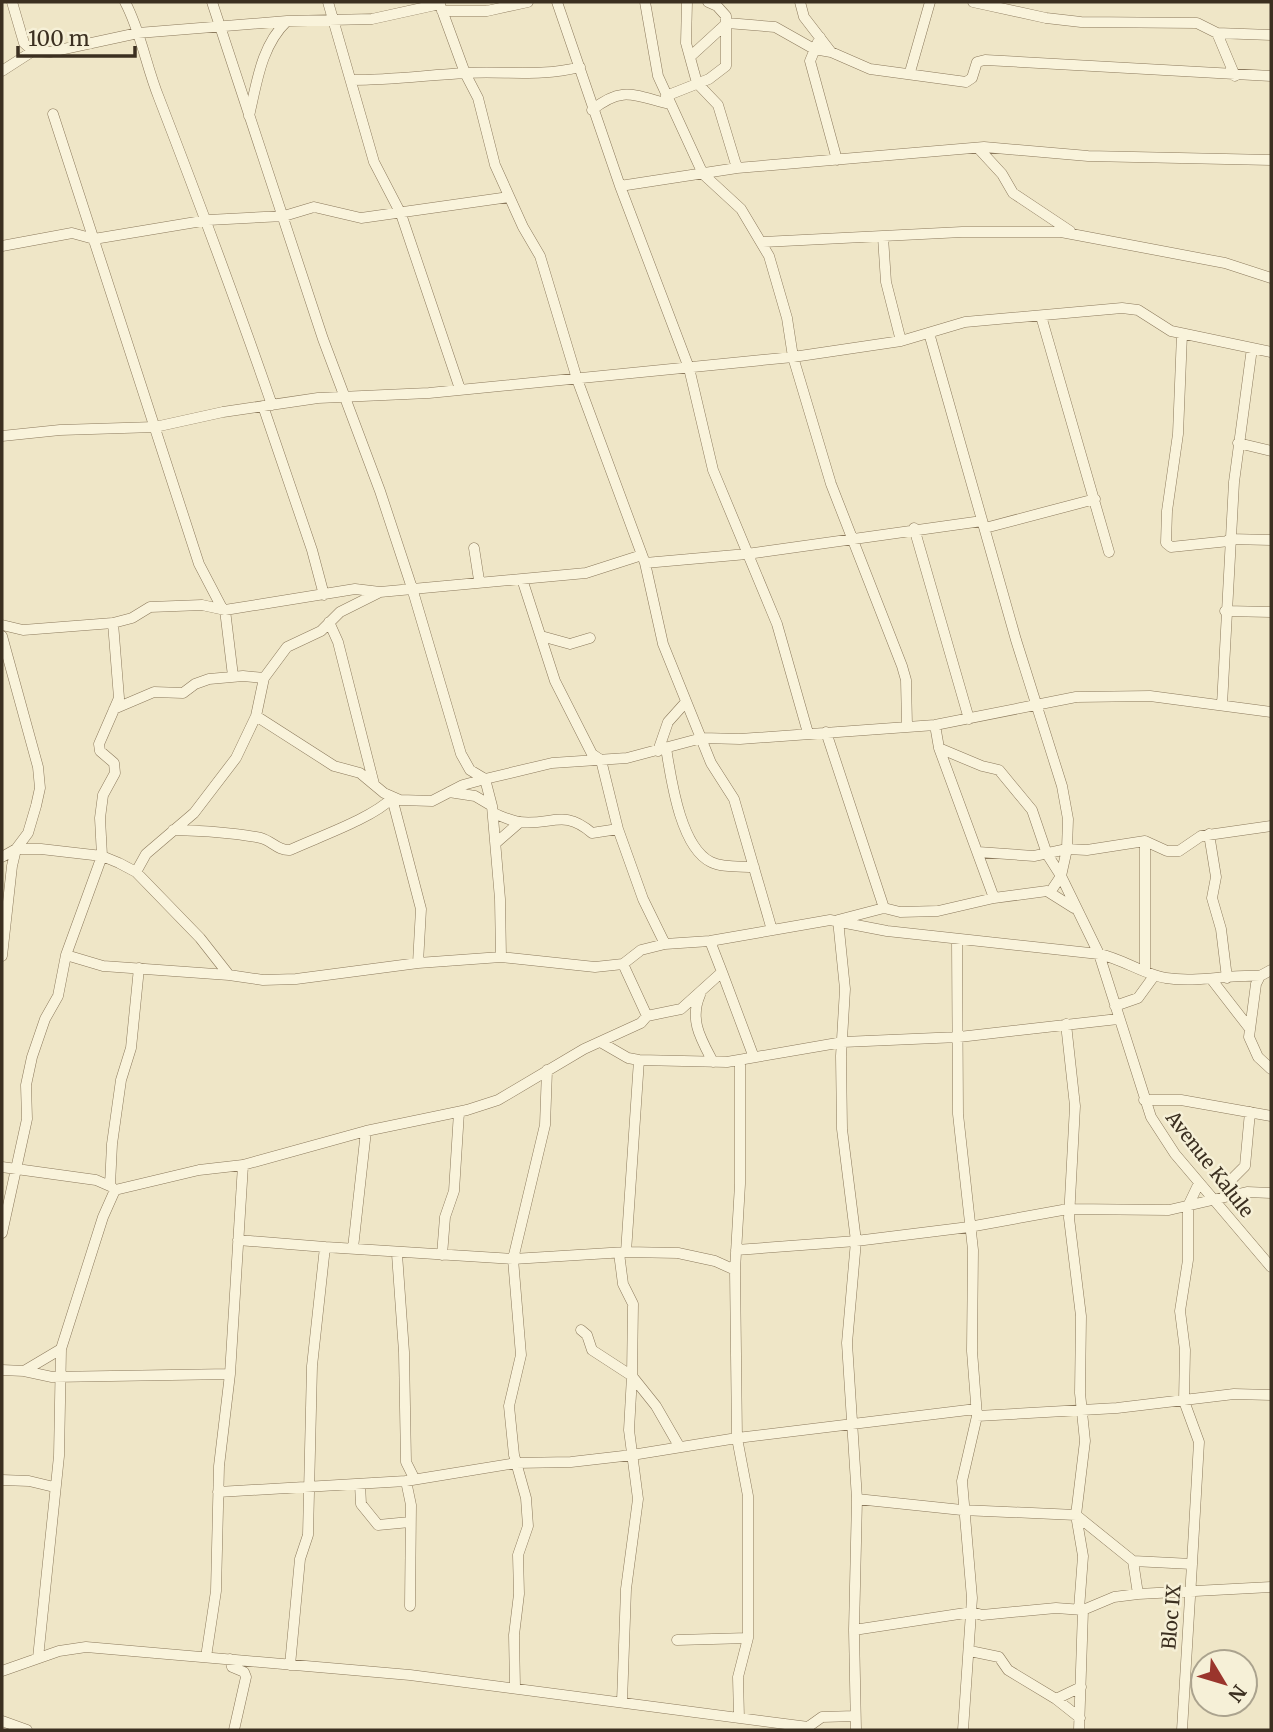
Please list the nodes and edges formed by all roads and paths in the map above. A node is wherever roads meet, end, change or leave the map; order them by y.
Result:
1 (12, 2) edge
2 (125, 2) edge
3 (212, 2) edge
4 (328, 2) edge
5 (528, 2) edge
6 (557, 2) edge
7 (645, 2) edge
8 (687, 2) edge
9 (708, 2) edge
10 (800, 2) edge
11 (930, 2) edge
12 (973, 2) edge
13 (440, 6) edge
14 (334, 19) junction
15 (287, 21) junction
16 (727, 23) junction
17 (219, 28) junction
18 (138, 33) junction
19 (1217, 33) junction
20 (1271, 35) edge
21 (820, 37) junction
22 (814, 50) junction
23 (33, 51) junction
24 (831, 52) junction
25 (691, 56) junction
26 (580, 67) junction
27 (2, 71) edge
28 (910, 72) junction
29 (464, 73) junction
30 (1236, 76) junction
31 (1270, 76) edge
32 (353, 80) junction
33 (697, 83) junction
34 (668, 100) junction
35 (592, 110) junction
36 (53, 114) dead end
37 (249, 116) junction
38 (979, 149) junction
39 (837, 160) junction
40 (1271, 160) edge
41 (737, 168) junction
42 (703, 174) junction
43 (620, 186) junction
44 (509, 197) junction
45 (401, 214) junction
46 (284, 216) junction
47 (208, 220) junction
48 (1074, 235) junction
49 (883, 237) junction
50 (94, 239) junction
51 (762, 242) junction
52 (2, 246) edge
53 (1271, 278) edge
54 (1041, 316) junction
55 (929, 333) junction
56 (1182, 334) junction
57 (901, 341) junction
58 (1252, 348) junction
59 (1271, 352) edge
60 (793, 357) junction
61 (689, 368) junction
62 (577, 379) junction
63 (460, 389) junction
64 (343, 396) junction
65 (267, 405) junction
66 (155, 427) junction
67 (2, 436) edge
68 (1238, 443) junction
69 (1271, 451) edge
70 (1096, 499) junction
71 (984, 524) junction
72 (914, 528) junction
73 (851, 538) junction
74 (1229, 540) junction
75 (1271, 540) edge
76 (474, 548) dead end
77 (1109, 552) dead end
78 (747, 554) junction
79 (644, 559) junction
80 (522, 579) junction
81 (480, 580) junction
82 (412, 588) junction
83 (380, 592) junction
84 (324, 595) junction
85 (223, 609) junction
86 (1225, 611) junction
87 (1271, 612) edge
88 (330, 622) junction
89 (113, 623) junction
90 (2, 625) edge
91 (2, 636) edge
92 (541, 636) junction
93 (590, 638) dead end
94 (233, 676) junction
95 (264, 678) junction
96 (685, 703) junction
97 (1036, 705) junction
98 (1222, 705) junction
99 (114, 709) junction
100 (1271, 712) edge
101 (256, 716) junction
102 (969, 719) junction
103 (907, 725) junction
104 (935, 725) junction
105 (826, 732) junction
106 (808, 733) junction
107 (702, 737) junction
108 (939, 748) junction
109 (662, 749) junction
110 (600, 760) junction
111 (470, 770) junction
112 (485, 779) junction
113 (374, 784) junction
114 (463, 785) junction
115 (449, 792) junction
116 (392, 797) junction
117 (492, 810) junction
118 (520, 822) junction
119 (1271, 826) edge
120 (618, 829) junction
121 (172, 830) junction
122 (1209, 834) junction
123 (1146, 841) junction
124 (497, 842) junction
125 (16, 849) junction
126 (1067, 849) junction
127 (978, 852) junction
128 (1047, 854) junction
129 (102, 856) junction
130 (2, 857) edge
131 (754, 867) junction
132 (136, 872) junction
133 (1061, 876) junction
134 (1051, 891) junction
135 (994, 898) junction
136 (884, 908) junction
137 (1074, 908) junction
138 (838, 920) junction
139 (772, 930) junction
140 (957, 939) junction
141 (710, 941) junction
142 (665, 944) junction
143 (1099, 954) junction
144 (66, 955) junction
145 (2, 956) edge
146 (501, 957) junction
147 (418, 963) junction
148 (623, 964) junction
149 (139, 968) junction
150 (1271, 970) edge
151 (722, 972) junction
152 (1149, 973) junction
153 (229, 975) junction
154 (1260, 976) junction
155 (1227, 978) junction
156 (1212, 980) junction
157 (701, 991) junction
158 (1115, 1006) junction
159 (681, 1009) junction
160 (693, 1013) junction
161 (647, 1016) junction
162 (1118, 1019) junction
163 (1066, 1024) junction
164 (1250, 1029) junction
165 (960, 1037) junction
166 (844, 1042) junction
167 (602, 1043) junction
168 (752, 1055) junction
169 (639, 1060) junction
170 (740, 1060) junction
171 (713, 1062) junction
172 (1271, 1069) edge
173 (547, 1070) junction
174 (1144, 1100) junction
175 (459, 1112) junction
176 (1250, 1112) junction
177 (1271, 1116) edge
178 (366, 1131) junction
179 (243, 1165) junction
180 (2, 1167) edge
181 (16, 1168) junction
182 (1199, 1183) junction
183 (113, 1188) junction
184 (1271, 1193) edge
185 (1224, 1196) junction
186 (1213, 1201) junction
187 (1188, 1206) junction
188 (1068, 1209) junction
189 (969, 1227) junction
190 (2, 1233) edge
191 (238, 1240) junction
192 (856, 1241) junction
193 (325, 1247) junction
194 (353, 1248) junction
195 (736, 1250) junction
196 (622, 1253) junction
197 (397, 1254) junction
198 (442, 1255) junction
199 (513, 1259) junction
200 (1271, 1267) edge
201 (735, 1270) junction
202 (581, 1330) dead end
203 (61, 1349) junction
204 (2, 1370) edge
205 (24, 1371) junction
206 (230, 1374) junction
207 (632, 1376) junction
208 (61, 1377) junction
209 (1271, 1395) edge
210 (1184, 1401) junction
211 (1081, 1411) junction
212 (977, 1413) junction
213 (854, 1423) junction
214 (737, 1438) junction
215 (679, 1446) junction
216 (632, 1455) junction
217 (516, 1463) junction
218 (2, 1480) edge
219 (410, 1480) junction
220 (360, 1484) junction
221 (310, 1486) junction
222 (54, 1487) junction
223 (218, 1492) junction
224 (857, 1499) junction
225 (962, 1510) junction
226 (1076, 1515) junction
227 (410, 1522) junction
228 (1133, 1560) junction
229 (1192, 1564) junction
230 (1271, 1587) edge
231 (1191, 1593) junction
232 (1138, 1594) junction
233 (410, 1606) dead end
234 (1081, 1610) junction
235 (972, 1612) junction
236 (854, 1630) junction
237 (748, 1638) junction
238 (677, 1640) dead end
239 (970, 1651) junction
240 (206, 1657) junction
241 (38, 1658) junction
242 (230, 1659) junction
243 (290, 1665) junction
244 (2, 1671) edge
245 (1081, 1686) junction
246 (515, 1687) junction
247 (1056, 1699) junction
248 (622, 1702) junction
249 (855, 1716) junction
250 (739, 1718) junction
251 (1080, 1718) junction
252 (2, 1721) edge
253 (807, 1729) edge
254 (27, 1730) edge
255 (234, 1730) edge
256 (856, 1730) edge
257 (963, 1730) edge
258 (1079, 1730) edge
259 (1182, 1730) edge

1 - 23 street
2 - 18 street
3 - 17 street
4 - 14 street
5 - 13 street
6 - 26 street
7 - 34 street
8 - 25 street
9 - 16 street
10 - 21 street
11 - 28 street
12 - 19 street
13 - 14 street
13 - 29 street
14 - 15 street
14 - 32 street
15 - 17 street
15 - 37 street
16 - 22 street
16 - 25 street
16 - 33 street
17 - 18 street
17 - 37 street
18 - 23 street
18 - 47 street
19 - 20 street
19 - 30 street
21 - 22 street
21 - 24 street
22 - 24 street
22 - 39 street
23 - 27 street
24 - 28 street
25 - 33 street
26 - 29 street
26 - 35 street
28 - 30 street
29 - 32 street
29 - 44 street
30 - 31 street
32 - 45 street
33 - 34 street
33 - 41 street
34 - 35 street
34 - 42 street
35 - 43 street
36 - 50 street
37 - 46 street
38 - 39 street
38 - 40 street
38 - 48 street
39 - 41 street
41 - 42 street
42 - 43 street
42 - 51 street
43 - 61 street
44 - 45 street
44 - 62 street
45 - 46 street
45 - 63 street
46 - 47 street
46 - 64 street
47 - 50 street
47 - 65 street
48 - 49 street
48 - 53 street
49 - 51 street
49 - 57 street
50 - 52 street
50 - 66 street
51 - 60 street
54 - 55 street
54 - 56 street
54 - 70 street
55 - 57 street
55 - 71 street
56 - 58 street
56 - 74 street
57 - 60 street
58 - 59 street
58 - 68 street
60 - 61 street
60 - 73 street
61 - 62 street
61 - 78 street
62 - 63 street
62 - 79 street
63 - 64 street
64 - 65 street
64 - 82 street
65 - 66 street
65 - 84 street
66 - 67 street
66 - 85 street
68 - 69 street
68 - 74 street
70 - 71 street
70 - 77 street
71 - 72 street
71 - 97 street
72 - 73 street
72 - 102 street
73 - 78 street
73 - 103 street
74 - 75 street
74 - 86 street
76 - 81 street
78 - 79 street
78 - 106 street
79 - 80 street
79 - 96 street
80 - 81 street
80 - 92 street
81 - 82 street
82 - 83 street
82 - 111 street
83 - 84 street
83 - 88 street
84 - 85 street
85 - 89 street
85 - 94 street
86 - 87 street
86 - 98 street
88 - 95 street
88 - 113 street
89 - 90 street
89 - 99 street
91 - 125 street
92 - 93 street
92 - 110 street
94 - 95 street
94 - 99 street
95 - 101 street
96 - 107 street
96 - 109 street
97 - 98 street
97 - 102 street
97 - 126 street
98 - 100 street
99 - 129 street
101 - 113 street
101 - 121 street
102 - 104 street
103 - 104 street
103 - 105 street
104 - 108 street
105 - 106 street
105 - 136 street
106 - 107 street
107 - 109 street
107 - 131 street
108 - 127 street
108 - 128 street, Avenue Kalule
109 - 110 street
109 - 131 street
110 - 112 street
110 - 120 street
111 - 112 street
111 - 114 street
112 - 114 street
112 - 117 street
113 - 116 street
114 - 115 street
115 - 116 street
115 - 117 street
116 - 121 street
116 - 147 street
117 - 118 street
117 - 124 street
118 - 120 street
118 - 124 street
119 - 122 street
120 - 142 street
121 - 132 street
122 - 123 street
122 - 155 street
123 - 126 street
123 - 152 street
124 - 146 street
125 - 129 street
125 - 130 street
125 - 145 street
126 - 128 street
126 - 133 street
127 - 128 street
127 - 135 street
128 - 133 street, Avenue Kalule
129 - 132 street
129 - 144 street
131 - 139 street
132 - 153 street
133 - 134 street
133 - 137 street, Avenue Kalule
134 - 135 street
134 - 137 street
135 - 136 street
136 - 138 street
137 - 143 street, Avenue Kalule
138 - 139 street
138 - 140 street
138 - 166 street
139 - 141 street
140 - 143 street
140 - 165 street
141 - 142 street
141 - 151 street
142 - 148 street
143 - 152 street
143 - 158 street, Avenue Kalule
144 - 149 street
144 - 181 street
146 - 147 street
146 - 148 street
147 - 153 street
148 - 161 street
149 - 153 street
149 - 183 street
150 - 154 street
151 - 157 street
151 - 168 street
152 - 156 street
152 - 158 street
154 - 155 street
154 - 164 street
155 - 156 street
156 - 164 street
157 - 159 street
157 - 160 street
158 - 162 street, Avenue Kalule
159 - 160 street
159 - 161 street
160 - 171 street
161 - 167 street
162 - 163 street
162 - 174 street, Avenue Kalule
163 - 165 street
163 - 188 street
164 - 172 street
165 - 166 street
165 - 189 street
166 - 168 street
166 - 192 street
167 - 169 street
167 - 173 street
168 - 170 street
169 - 171 street
169 - 196 street
170 - 171 street
170 - 195 street
173 - 175 street
173 - 199 street
174 - 176 street
174 - 182 street, Avenue Kalule
175 - 178 street
175 - 198 street
176 - 177 street
176 - 185 street
178 - 179 street
178 - 194 street
179 - 183 street
179 - 191 street
180 - 181 street
181 - 183 street
181 - 190 street
182 - 186 street, Avenue Kalule
182 - 187 street
183 - 203 street
184 - 185 street
185 - 186 street
186 - 187 street
186 - 200 street, Avenue Kalule
187 - 188 street
187 - 210 street
188 - 189 street
188 - 211 street
189 - 192 street
189 - 212 street
191 - 193 street
191 - 206 street
192 - 195 street
192 - 213 street
193 - 194 street
193 - 221 street
194 - 197 street
195 - 201 street
196 - 199 street
196 - 201 street
196 - 207 street
197 - 198 street
197 - 219 street
198 - 199 street
199 - 217 street
201 - 214 street
202 - 207 street
203 - 205 street
203 - 208 street
204 - 205 street
205 - 208 street
206 - 208 street
206 - 223 street
207 - 215 street
207 - 216 street
208 - 222 street
209 - 210 street
210 - 211 street
210 - 229 street
211 - 212 street
211 - 226 street
212 - 213 street
212 - 225 street
213 - 214 street
213 - 224 street
214 - 215 street
214 - 237 street
215 - 216 street
216 - 217 street
216 - 248 street
217 - 219 street
217 - 246 street
218 - 222 street
219 - 220 street
219 - 227 street
220 - 221 street
220 - 227 street
221 - 223 street
221 - 243 street
222 - 241 street
223 - 240 street
224 - 225 street
224 - 236 street
225 - 226 street
225 - 235 street
226 - 228 street
226 - 234 street
227 - 233 street
228 - 229 street, Bloc IX
228 - 232 street
229 - 231 street, Bloc IX
230 - 231 street
231 - 232 street
231 - 259 street, Bloc IX
232 - 234 street
234 - 235 street
234 - 245 street
235 - 236 street
235 - 239 street
236 - 249 street
237 - 238 street
237 - 250 street
239 - 247 street
239 - 257 street
240 - 241 street
240 - 242 street
241 - 244 street
242 - 243 street
242 - 255 street
243 - 246 street
245 - 247 street
245 - 251 street
246 - 248 street
247 - 251 street
248 - 250 street
249 - 253 street
249 - 256 street
250 - 253 street
251 - 258 street
252 - 254 street

